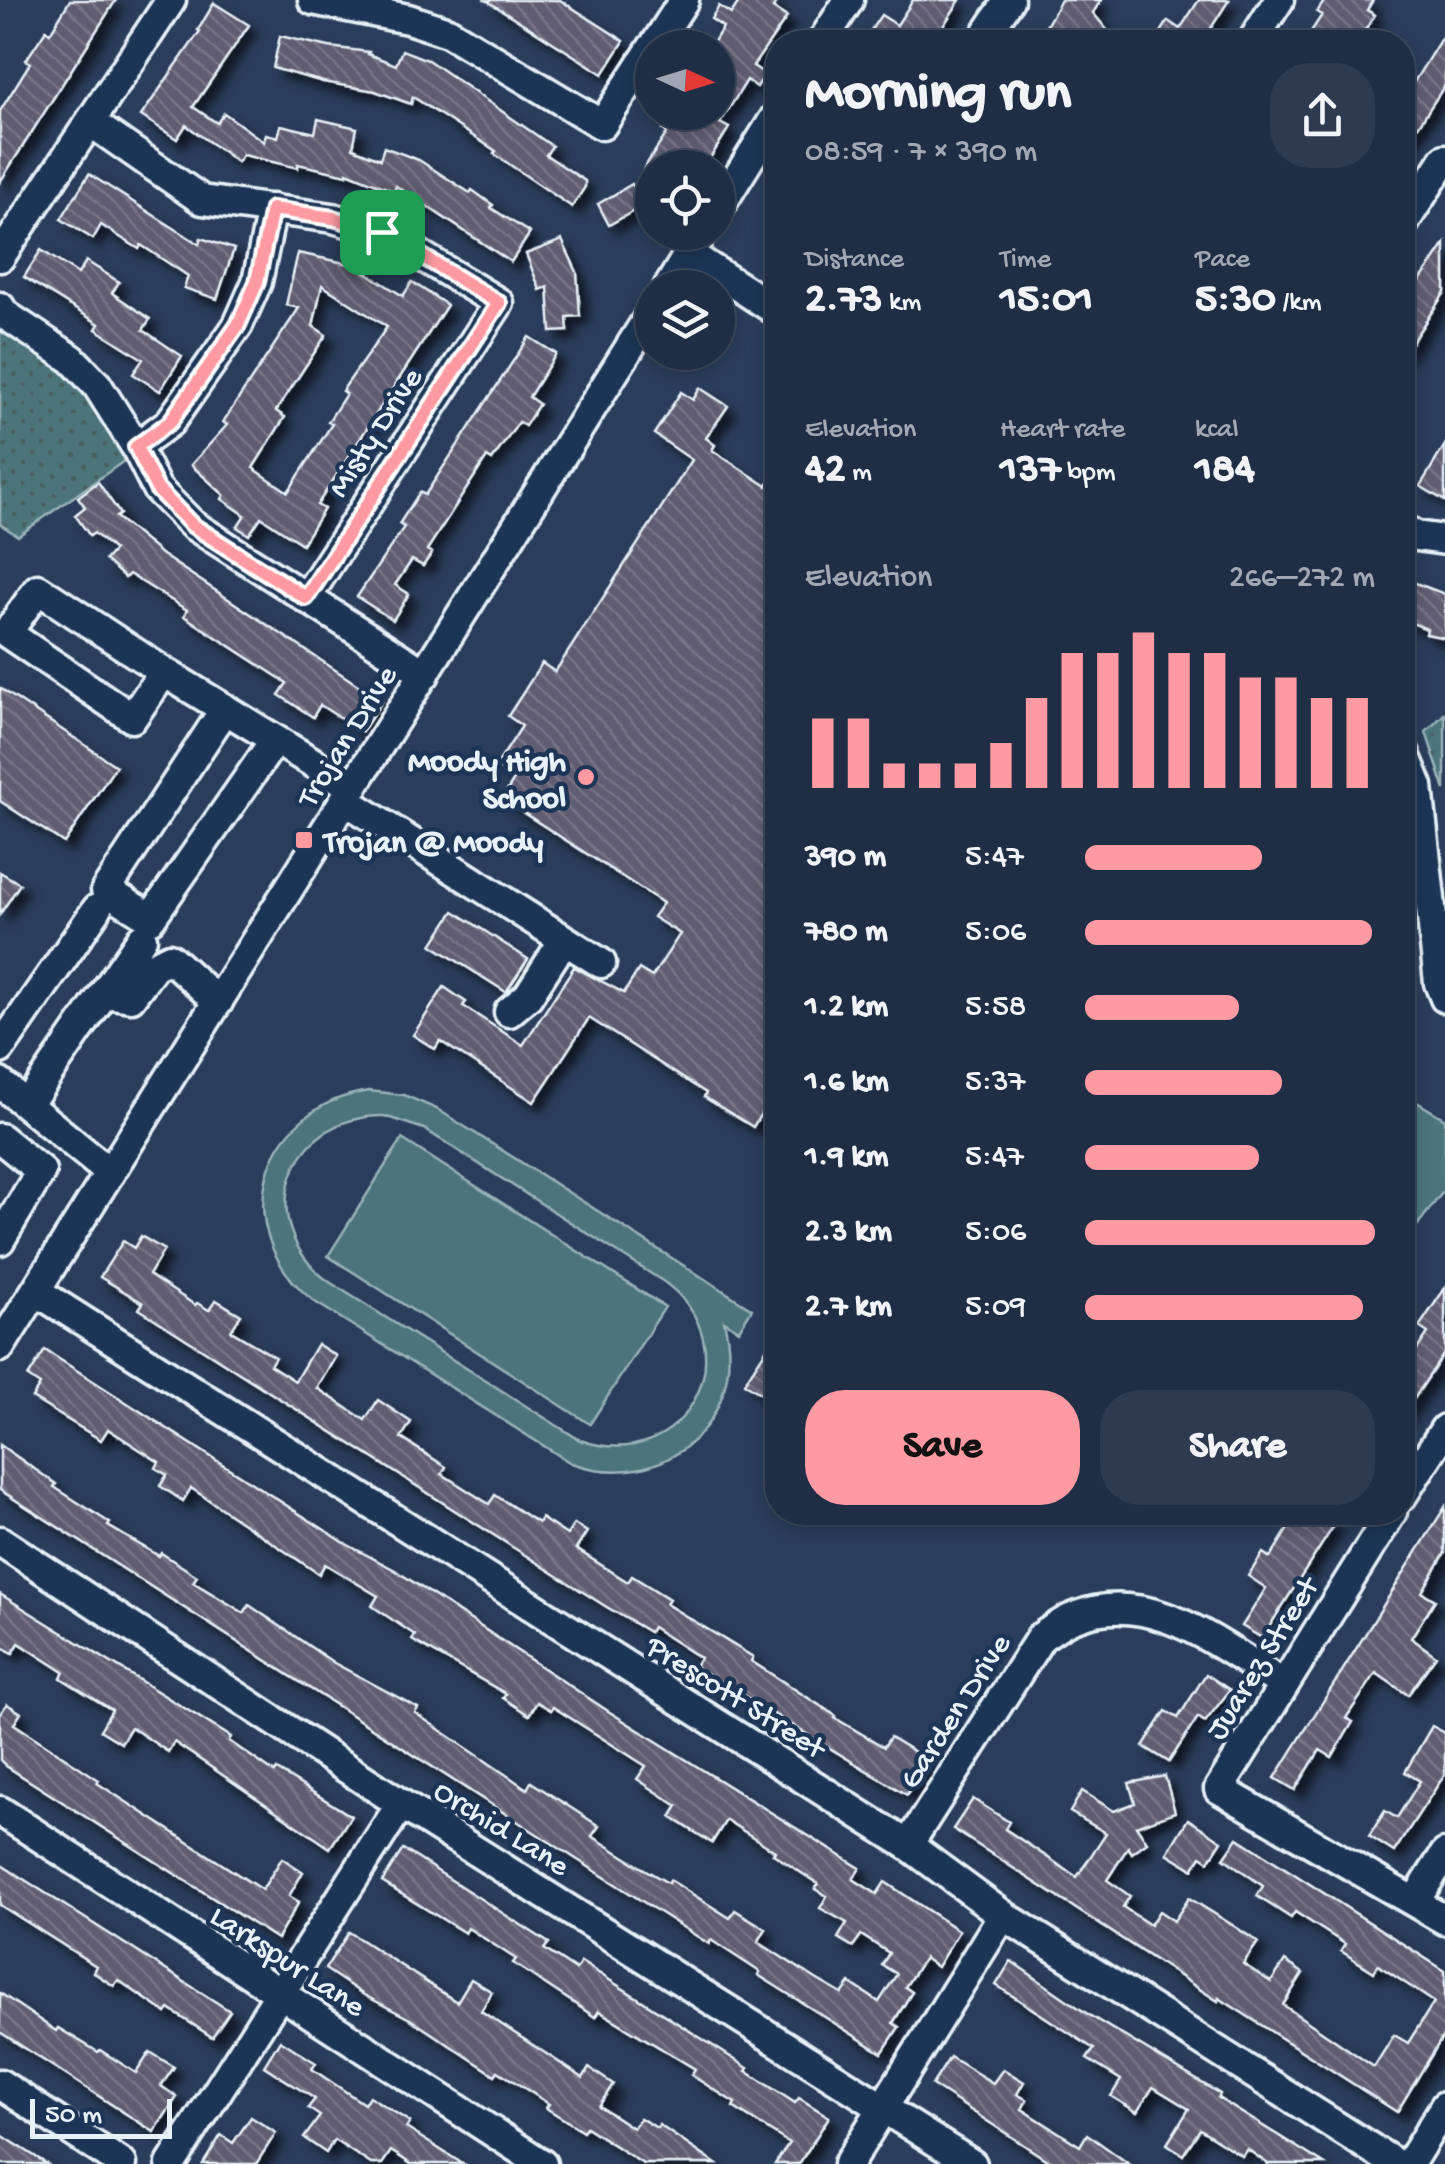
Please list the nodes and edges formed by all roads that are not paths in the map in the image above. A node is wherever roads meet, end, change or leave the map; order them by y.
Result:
1 (172, 0) edge
2 (313, 0) edge
3 (684, 0) edge
4 (849, 0) edge
5 (1009, 0) edge
6 (1279, 0) edge
7 (665, 30) edge
8 (830, 30) edge
9 (990, 30) edge
10 (1260, 30) edge
11 (635, 75) edge
12 (92, 122) junction
13 (765, 135) edge
14 (1445, 159) edge
15 (735, 182) edge
16 (1415, 206) edge
17 (272, 209) junction
18 (704, 250) edge
19 (0, 257) edge
20 (765, 301) edge
21 (0, 308) edge
22 (635, 339) edge
23 (136, 447) junction
24 (1415, 535) edge
25 (1445, 540) edge
26 (306, 598) junction
27 (4, 631) edge
28 (164, 672) junction
29 (424, 674) junction
30 (225, 709) junction
31 (275, 740) junction
32 (1415, 779) edge
33 (349, 794) junction
34 (97, 909) dead end
35 (142, 938) dead end
36 (564, 940) junction
37 (601, 963) dead end
38 (106, 993) junction
39 (1445, 998) edge
40 (218, 1002) junction
41 (509, 1012) dead end
42 (0, 1049) edge
43 (0, 1082) edge
44 (27, 1105) junction
45 (0, 1138) edge
46 (110, 1173) junction
47 (0, 1240) edge
48 (36, 1291) junction
49 (0, 1347) edge
50 (1445, 1429) edge
51 (1415, 1476) edge
52 (1384, 1525) edge
53 (0, 1542) edge
54 (1283, 1684) junction
55 (401, 1804) junction
56 (0, 1811) edge
57 (908, 1845) junction
58 (1445, 1854) edge
59 (1414, 1901) junction
60 (1002, 1914) junction
61 (1445, 1920) edge
62 (280, 1995) junction
63 (0, 2084) edge
64 (1445, 2106) edge
65 (883, 2107) junction
66 (122, 2164) edge
67 (171, 2164) edge
68 (542, 2164) edge
69 (848, 2164) edge
70 (972, 2164) edge
71 (1396, 2164) edge
72 (1409, 2164) edge

1 - 12 street
2 - 11 street
3 - 7 street
4 - 8 street
5 - 9 street
6 - 10 street
12 - 17 street
12 - 19 street
13 - 15 street
14 - 16 street
17 - 23 street
17 - 26 street, Misty Drive
18 - 20 street
21 - 23 street
22 - 29 street, Trojan Drive
23 - 26 street
24 - 25 street
26 - 29 street
27 - 28 street
27 - 28 street
28 - 30 street
29 - 33 street, Trojan Drive
30 - 31 street
30 - 31 street
31 - 33 street
32 - 39 street
33 - 36 street
33 - 40 street, Trojan Drive
34 - 42 street
35 - 38 street
36 - 37 street
36 - 41 street
38 - 40 street
38 - 44 street
40 - 46 street, Trojan Drive
43 - 44 street
44 - 46 street
45 - 47 street
46 - 48 street, Trojan Drive
48 - 49 street, Trojan Drive
48 - 57 street, Prescott Street
50 - 51 street
52 - 54 street, Juarez Street
53 - 55 street, Orchid Lane
54 - 57 street, Garden Drive
54 - 59 street, Juarez Street
55 - 62 street
55 - 65 street, Orchid Lane
56 - 62 street, Larkspur Lane
57 - 60 street, Prescott Street
58 - 59 street
59 - 61 street
60 - 65 street
60 - 71 street, Prescott Street
62 - 67 street
62 - 68 street, Larkspur Lane
63 - 66 street
64 - 72 street
65 - 69 street
65 - 70 street, Orchid Lane

